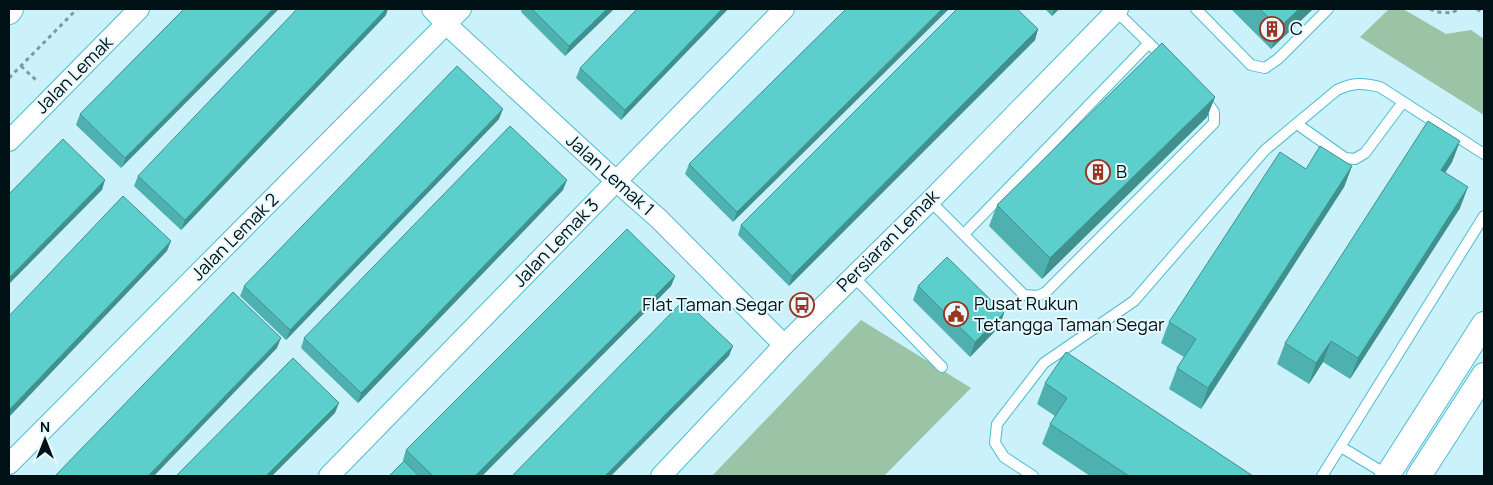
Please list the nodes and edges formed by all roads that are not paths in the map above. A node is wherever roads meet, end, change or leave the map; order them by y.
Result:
1 (12, 9) edge
2 (139, 9) edge
3 (432, 9) edge
4 (460, 9) edge
5 (784, 9) edge
6 (1196, 9) edge
7 (1328, 9) edge
8 (1117, 10) edge
9 (9, 12) edge
10 (446, 24) junction
11 (1149, 43) junction
12 (1170, 64) edge
13 (1197, 91) edge
14 (1403, 102) junction
15 (1297, 124) junction
16 (9, 141) edge
17 (1484, 154) edge
18 (616, 181) junction
19 (930, 201) junction
20 (1484, 216) edge
21 (964, 234) junction
22 (853, 276) junction
23 (1484, 324) edge
24 (784, 345) junction
25 (942, 367) dead end
26 (1484, 375) edge
27 (1341, 447) junction
28 (9, 464) edge
29 (1327, 474) edge
30 (329, 476) edge
31 (661, 476) edge
32 (1034, 476) edge
33 (1388, 476) edge
34 (1419, 476) edge

1 - 9 street
2 - 16 street, Jalan Lemak
3 - 10 street, Jalan Lemak 1
4 - 10 street, Jalan Lemak 2
5 - 18 street, Jalan Lemak 3
6 - 7 lane
8 - 11 lane
8 - 19 street, Persiaran Lemak
10 - 18 street, Jalan Lemak 1
10 - 28 street, Jalan Lemak 2
11 - 12 lane
11 - 21 lane
13 - 21 lane
14 - 15 lane
14 - 15 lane
14 - 17 lane
15 - 32 lane
18 - 24 street, Jalan Lemak 1
18 - 30 street, Jalan Lemak 3
19 - 21 lane
19 - 22 street, Persiaran Lemak
20 - 27 lane
22 - 24 street, Persiaran Lemak
22 - 25 lane
23 - 33 street
24 - 31 street, Persiaran Lemak
26 - 34 street
27 - 29 lane
27 - 33 lane

